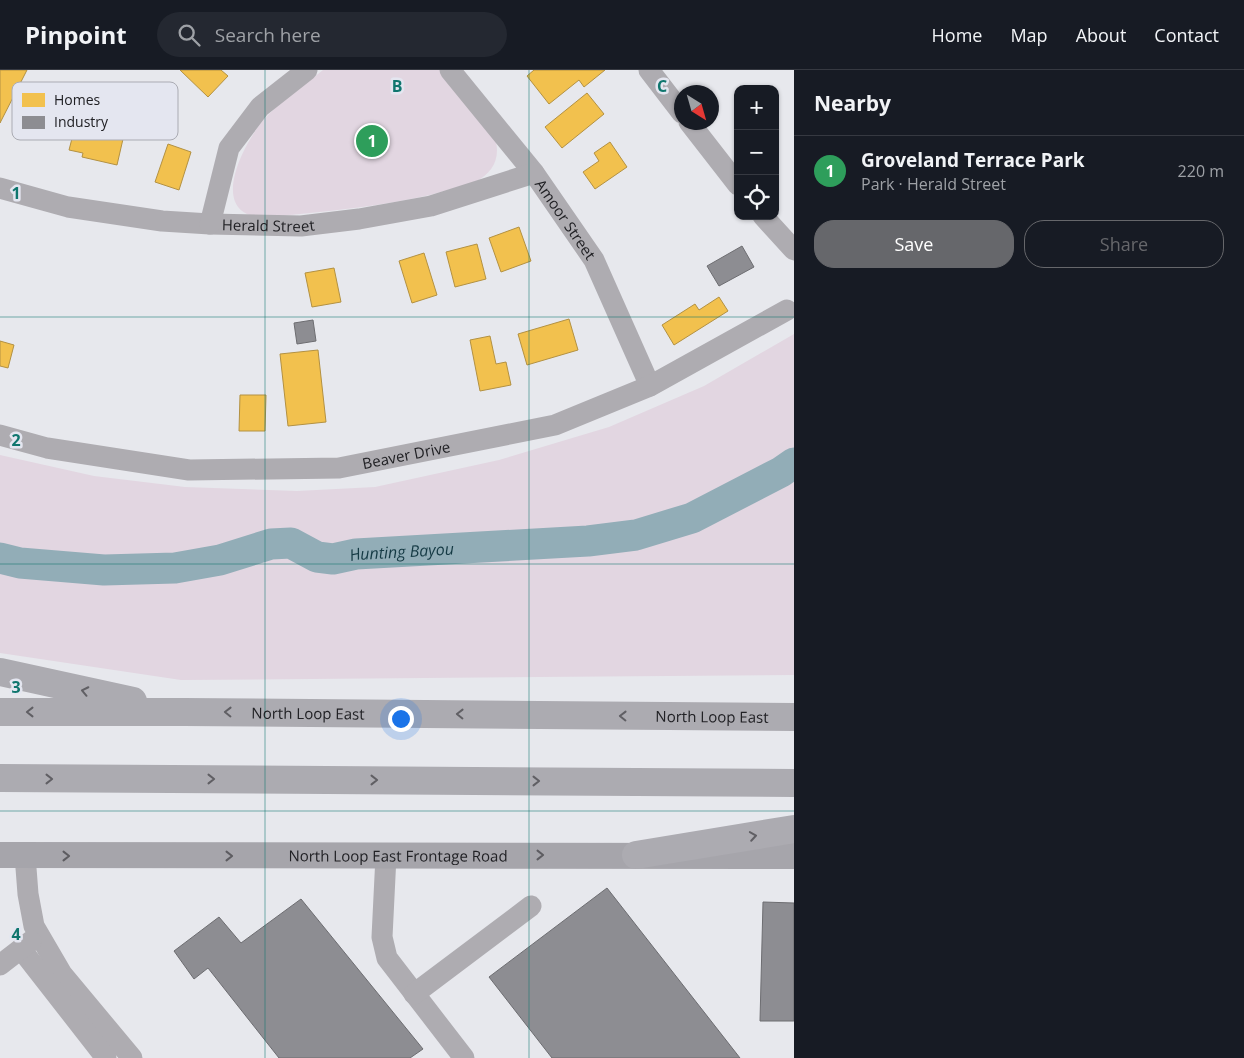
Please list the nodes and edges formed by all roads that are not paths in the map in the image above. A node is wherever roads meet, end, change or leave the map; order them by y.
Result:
1 (307, 70) edge
2 (450, 70) edge
3 (648, 70) edge
4 (674, 103) edge
5 (695, 130) edge
6 (534, 173) junction
7 (734, 180) edge
8 (0, 188) edge
9 (766, 220) edge
10 (210, 224) junction
11 (794, 250) edge
12 (787, 310) dead end
13 (650, 386) junction
14 (0, 434) edge
15 (0, 672) edge
16 (0, 712) edge
17 (184, 712) junction
18 (794, 717) edge
19 (0, 778) edge
20 (794, 782) edge
21 (794, 830) edge
22 (13, 855) edge
23 (636, 855) junction
24 (386, 856) junction
25 (794, 856) edge
26 (531, 906) dead end
27 (39, 934) junction
28 (21, 949) junction
29 (0, 965) edge
30 (414, 994) junction
31 (106, 1058) edge
32 (132, 1058) edge
33 (464, 1058) edge

1 - 10 street
2 - 6 street, Amoor Street
3 - 4 street
5 - 7 street
6 - 10 street, Herald Street
6 - 13 street, Amoor Street
8 - 10 street, Herald Street
9 - 11 street
12 - 13 street, Beaver Drive
13 - 14 street, Beaver Drive
17 -> 15 highway
17 -> 16 highway, North Loop East
18 -> 17 highway, North Loop East
19 -> 20 highway
23 -> 21 highway
22 -> 24 main road, North Loop East Frontage Road
22 - 27 street
24 -> 23 main road, North Loop East Frontage Road
23 - 25 main road, North Loop East Frontage Road
24 - 30 street
26 - 30 street
27 - 28 street
27 - 32 street
28 - 29 street
28 - 31 street
30 - 33 street

